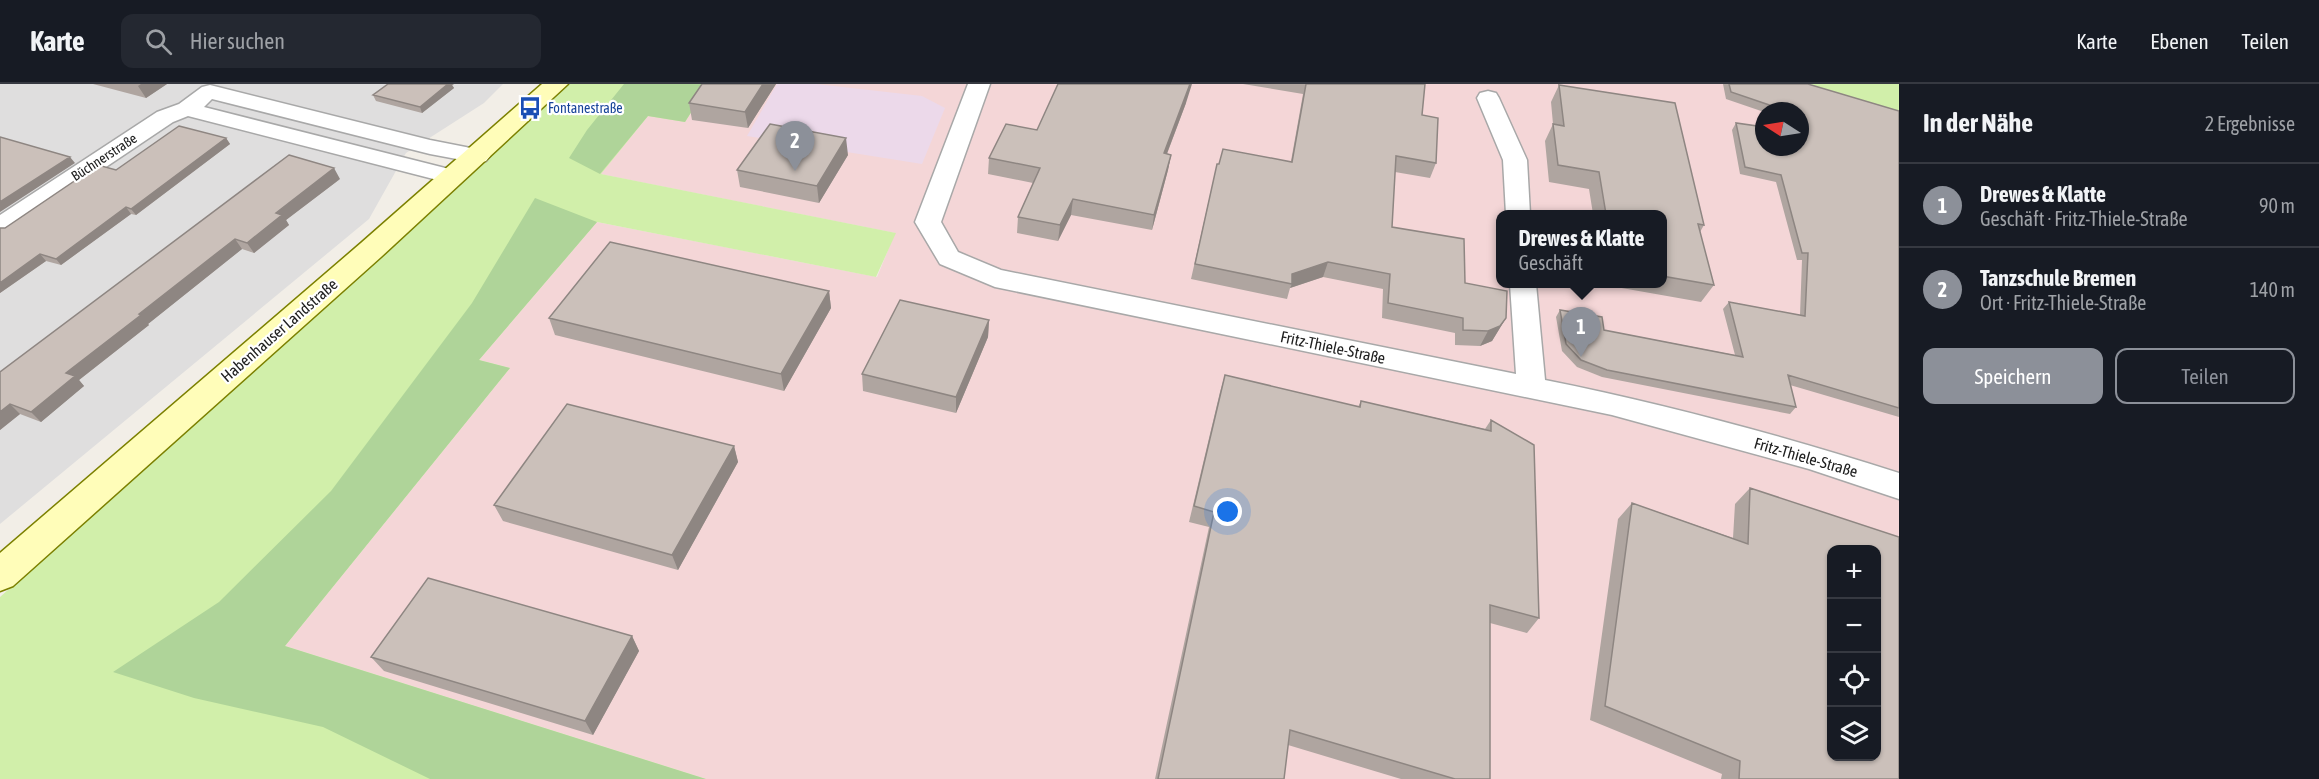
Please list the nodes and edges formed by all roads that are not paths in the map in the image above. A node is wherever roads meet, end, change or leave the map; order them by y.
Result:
1 (556, 84) edge
2 (979, 84) edge
3 (215, 88) edge
4 (1488, 98) dead end
5 (187, 109) junction
6 (478, 156) junction
7 (453, 177) junction
8 (1518, 210) edge
9 (0, 226) edge
10 (1523, 288) edge
11 (1531, 388) junction
12 (1899, 486) edge
13 (0, 575) edge

1 - 6 street, Habenhauser Landstraße
2 - 11 street, Fritz-Thiele-Straße
3 - 5 street, Büchnerstraße
3 - 6 street
4 - 8 street
5 - 7 street
5 - 9 street, Büchnerstraße
6 - 7 street, Habenhauser Landstraße
7 - 13 street, Habenhauser Landstraße
10 - 11 street
11 - 12 street, Fritz-Thiele-Straße

